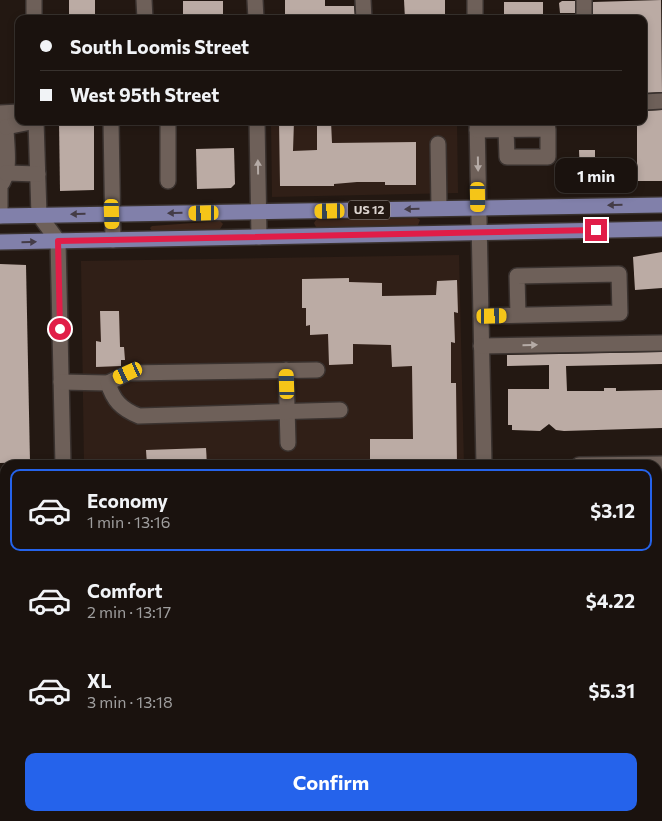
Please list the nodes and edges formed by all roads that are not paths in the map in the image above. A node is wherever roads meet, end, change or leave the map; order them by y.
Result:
1 (34, 0) edge
2 (144, 0) edge
3 (255, 0) edge
4 (363, 0) edge
5 (474, 0) edge
6 (584, 0) edge
7 (34, 15) edge
8 (144, 15) edge
9 (256, 15) edge
10 (364, 15) edge
11 (475, 15) edge
12 (584, 15) edge
13 (662, 101) edge
14 (647, 102) edge
15 (15, 114) edge
16 (2, 122) edge
17 (15, 122) edge
18 (36, 125) edge
19 (110, 125) edge
20 (168, 125) edge
21 (257, 125) edge
22 (477, 126) edge
23 (506, 129) dead end
24 (438, 144) dead end
25 (38, 174) junction
26 (168, 181) dead end
27 (2, 182) edge
28 (662, 205) edge
29 (439, 208) junction
30 (479, 208) junction
31 (259, 212) junction
32 (112, 214) junction
33 (39, 215) junction
34 (0, 216) edge
35 (662, 229) edge
36 (479, 233) junction
37 (259, 237) junction
38 (113, 240) junction
39 (58, 241) junction
40 (0, 242) edge
41 (518, 315) junction
42 (481, 316) junction
43 (662, 343) edge
44 (481, 346) junction
45 (286, 370) junction
46 (317, 370) dead end
47 (61, 382) junction
48 (108, 383) junction
49 (340, 410) dead end
50 (287, 411) junction
51 (288, 443) dead end
52 (62, 460) edge
53 (484, 460) edge

1 - 7 street
2 - 8 street
3 - 9 street
4 - 10 street
5 - 11 street
6 - 12 street
13 - 14 street
15 - 16 street
16 - 17 street
16 - 27 street
18 - 25 street
19 - 32 street
20 - 26 street
31 -> 21 street
22 - 23 street
22 -> 30 street
24 - 29 street
25 - 27 street
25 - 33 street
27 - 34 street
28 -> 30 main road, US 12
29 - 30 main road, US 12
29 -> 31 main road, US 12
30 - 36 street
31 -> 32 main road, US 12
31 - 37 street
32 -> 33 main road, US 12
32 - 38 street
33 - 34 main road, US 12
33 - 39 street
35 - 36 main road, US 12
36 - 37 main road, US 12
36 - 42 street
37 - 38 main road, US 12
38 - 39 main road, US 12
40 -> 39 main road, US 12
39 - 47 street
41 - 41 street
41 - 42 street
42 - 44 street
44 -> 43 street
44 - 53 street
45 - 46 street
45 - 48 street
45 - 50 street
47 - 48 street
47 - 52 street
48 - 50 street
49 - 50 street
50 - 51 street

